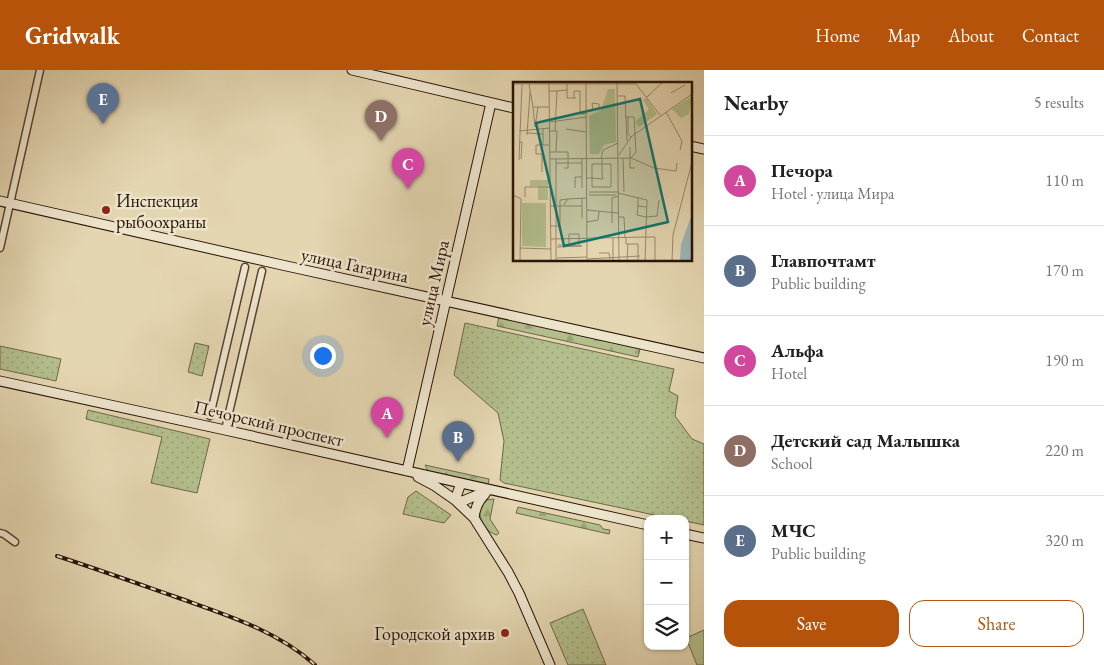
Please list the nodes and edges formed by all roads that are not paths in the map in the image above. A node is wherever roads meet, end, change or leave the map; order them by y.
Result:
1 (40, 70) edge
2 (352, 70) edge
3 (491, 103) junction
4 (513, 108) edge
5 (0, 202) edge
6 (10, 204) junction
7 (0, 248) edge
8 (245, 267) dead end
9 (262, 271) dead end
10 (446, 301) junction
11 (704, 358) edge
12 (0, 380) edge
13 (210, 416) dead end
14 (225, 430) junction
15 (407, 471) junction
16 (490, 490) junction
17 (458, 492) junction
18 (464, 501) junction
19 (474, 518) junction
20 (644, 524) edge
21 (0, 533) edge
22 (689, 535) edge
23 (704, 538) edge
24 (15, 542) dead end
25 (550, 665) edge

1 - 6 street
2 - 3 main road
3 - 4 main road
3 - 10 main road, улица Мира
5 - 6 main road, улица Гагарина
6 - 7 street
6 - 10 main road, улица Гагарина
8 - 13 street
9 - 14 street
10 - 11 main road, улица Гагарина
10 - 15 main road, улица Мира
12 - 14 main road, Печорский проспект
14 - 15 main road, Печорский проспект
15 - 17 main road
15 - 17 main road, Печорский проспект
16 - 17 main road, Печорский проспект
16 - 18 main road
16 - 19 main road
16 - 20 main road, Печорский проспект
17 - 18 main road
17 - 19 main road
18 - 19 main road
19 - 25 main road
21 - 24 street
22 - 23 main road

